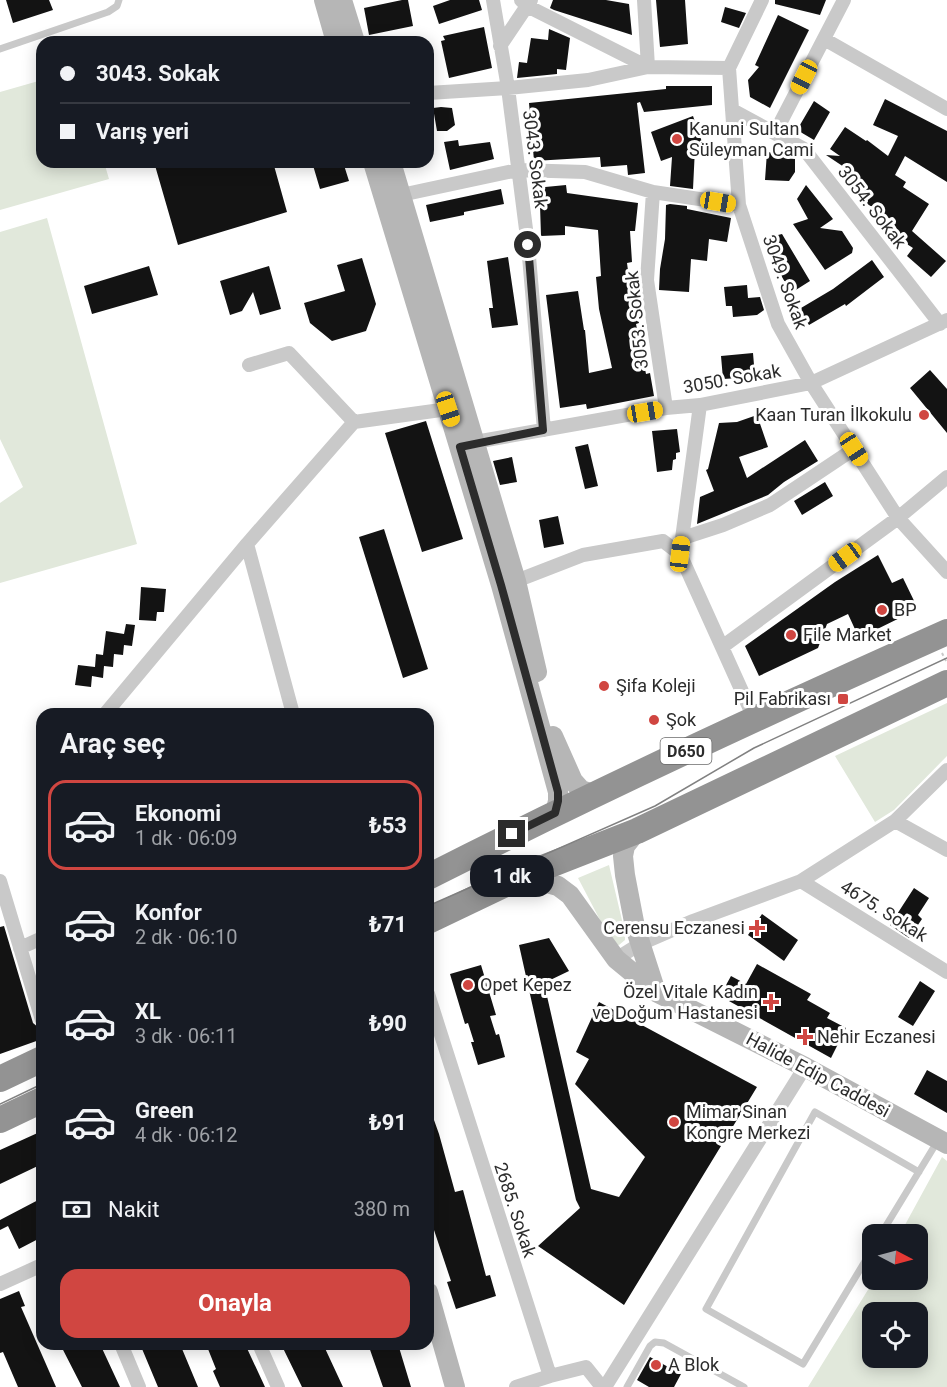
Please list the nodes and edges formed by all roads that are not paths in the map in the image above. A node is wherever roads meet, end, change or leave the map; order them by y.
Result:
1 (119, 0) edge
2 (324, 0) edge
3 (342, 0) edge
4 (493, 0) edge
5 (644, 0) edge
6 (762, 0) edge
7 (844, 0) edge
8 (526, 2) edge
9 (38, 36) edge
10 (334, 36) edge
11 (353, 36) edge
12 (36, 37) edge
13 (824, 39) junction
14 (500, 46) junction
15 (0, 49) edge
16 (648, 68) junction
17 (729, 68) junction
18 (507, 88) junction
19 (434, 93) edge
20 (947, 109) edge
21 (732, 110) junction
22 (775, 133) junction
23 (375, 168) edge
24 (393, 168) edge
25 (518, 170) junction
26 (653, 192) junction
27 (401, 195) junction
28 (739, 205) junction
29 (943, 322) edge
30 (249, 365) dead end
31 (811, 383) junction
32 (700, 405) junction
33 (666, 408) junction
34 (448, 409) junction
35 (354, 422) junction
36 (543, 430) junction
37 (467, 444) junction
38 (854, 449) junction
39 (947, 477) edge
40 (898, 518) junction
41 (682, 538) junction
42 (247, 544) junction
43 (680, 554) junction
44 (947, 572) edge
45 (516, 581) junction
46 (947, 632) edge
47 (722, 647) junction
48 (947, 683) edge
49 (110, 708) edge
50 (291, 708) edge
51 (754, 718) junction
52 (551, 748) junction
53 (947, 770) edge
54 (594, 794) junction
55 (555, 813) junction
56 (896, 821) junction
57 (637, 831) junction
58 (947, 850) edge
59 (434, 874) edge
60 (522, 876) junction
61 (0, 881) edge
62 (801, 881) junction
63 (434, 918) edge
64 (36, 941) edge
65 (640, 944) junction
66 (20, 948) junction
67 (616, 959) junction
68 (947, 972) edge
69 (656, 992) junction
70 (36, 1000) edge
71 (434, 1013) edge
72 (36, 1062) edge
73 (805, 1067) junction
74 (0, 1079) edge
75 (36, 1103) edge
76 (0, 1120) edge
77 (943, 1142) edge
78 (919, 1172) junction
79 (887, 1224) edge
80 (862, 1266) edge
81 (36, 1267) edge
82 (0, 1284) edge
83 (434, 1313) edge
84 (124, 1350) edge
85 (262, 1350) edge
86 (433, 1350) edge
87 (550, 1376) junction
88 (139, 1387) edge
89 (278, 1387) edge
90 (444, 1387) edge
91 (455, 1387) edge
92 (516, 1387) edge
93 (604, 1387) edge
94 (627, 1387) edge
95 (744, 1387) edge

1 - 9 lane
2 - 10 street
3 - 11 street
4 - 14 street, 3043. Sokak
5 - 16 street
6 - 17 street, 3049. Sokak
7 - 13 street
8 - 14 street
8 - 16 street
12 - 15 lane
13 - 20 street
13 - 22 street
14 - 18 street, 3043. Sokak
16 - 17 street
16 - 18 street
17 - 21 street, 3049. Sokak
18 - 19 street
18 - 25 street, 3043. Sokak
21 - 22 street, 3054. Sokak
21 - 28 street, 3049. Sokak
22 - 29 street, 3054. Sokak
23 - 34 street
24 - 27 street
25 - 26 street
25 - 27 street
25 - 36 street, 3043. Sokak
26 - 28 street
26 - 33 street, 3053. Sokak
27 - 37 street
28 - 31 street, 3049. Sokak
29 - 31 street, 3050. Sokak
30 - 35 street
31 - 32 street, 3050. Sokak
31 - 38 street, 3049. Sokak
32 - 33 street, 3050. Sokak
32 - 41 street
33 - 36 street, 3050. Sokak
34 - 35 street
34 - 37 street
35 - 42 street
36 - 37 street, 3050. Sokak
37 - 45 street
37 - 52 street
38 - 40 street, 3049. Sokak
38 - 41 street
39 - 40 street
40 - 44 street, 3049. Sokak
40 - 47 street
41 - 43 street
42 - 49 street
42 - 50 street
43 - 45 street
43 - 47 street
45 - 52 street
46 - 51 highway, D650
47 - 51 street
48 - 57 highway
51 - 54 highway, D650
52 - 54 street
52 - 55 street
53 - 56 street
54 - 55 highway, D650
55 - 59 highway, D650
56 - 58 street
56 - 62 street
57 - 60 highway
57 - 65 street
60 - 63 highway
60 - 67 street, Halide Edip Caddesi
61 - 66 street
62 - 65 street
62 - 68 street, 4675. Sokak
64 - 66 street
65 - 67 street
65 - 69 street
66 - 70 street
67 - 69 street, Halide Edip Caddesi
69 - 73 street, Halide Edip Caddesi
71 - 87 street, 2685. Sokak
72 - 74 highway
73 - 77 street, Halide Edip Caddesi
73 - 93 street
75 - 76 highway
77 - 78 lane
78 - 79 lane
78 - 80 lane
81 - 82 street
83 - 91 street
84 - 88 street
85 - 89 street
86 - 90 street
87 - 92 street
87 - 93 street
94 - 95 lane

